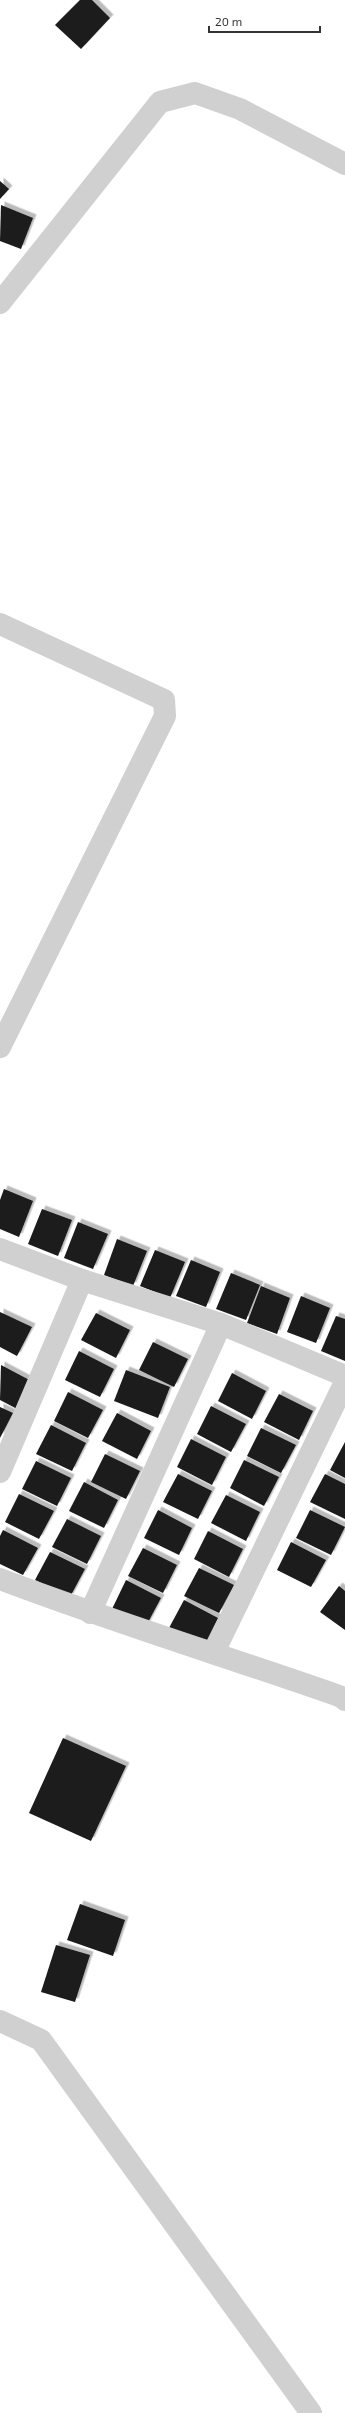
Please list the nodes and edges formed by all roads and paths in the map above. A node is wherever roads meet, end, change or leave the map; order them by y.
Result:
1 (345, 164) edge
2 (0, 303) edge
3 (0, 624) edge
4 (0, 1047) edge
5 (0, 1249) edge
6 (82, 1280) junction
7 (222, 1324) junction
8 (345, 1376) edge
9 (345, 1382) edge
10 (0, 1472) edge
11 (0, 1579) edge
12 (90, 1613) junction
13 (214, 1652) junction
14 (344, 1697) edge
15 (0, 2021) edge
16 (311, 2413) edge

1 - 2 street
3 - 4 street
5 - 6 street
6 - 7 street
6 - 10 street
7 - 8 street
7 - 12 street
9 - 13 street
11 - 12 street
12 - 13 street
13 - 14 street
15 - 16 street

